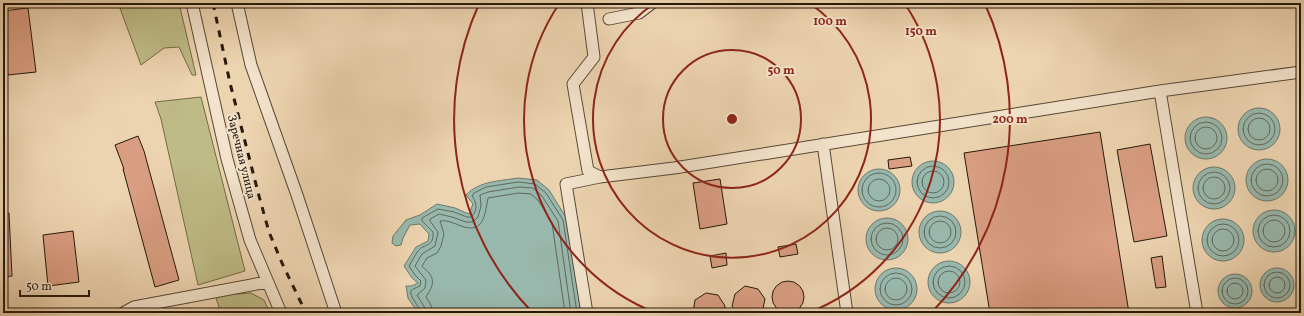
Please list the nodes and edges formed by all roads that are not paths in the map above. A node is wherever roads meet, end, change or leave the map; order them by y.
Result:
1 (192, 3) edge
2 (237, 3) edge
3 (588, 3) edge
4 (652, 3) edge
5 (609, 19) dead end
6 (1301, 72) edge
7 (1160, 91) junction
8 (823, 144) junction
9 (600, 177) junction
10 (268, 282) junction
11 (123, 313) edge
12 (281, 313) edge
13 (336, 313) edge
14 (587, 313) edge
15 (847, 313) edge
16 (1197, 313) edge

1 - 10 street, Заречная улица
2 - 13 street
3 - 9 street
4 - 5 street
6 - 7 street
7 - 8 street
7 - 16 street
8 - 9 street
8 - 15 street
9 - 14 street
10 - 11 street
10 - 12 street, Заречная улица

